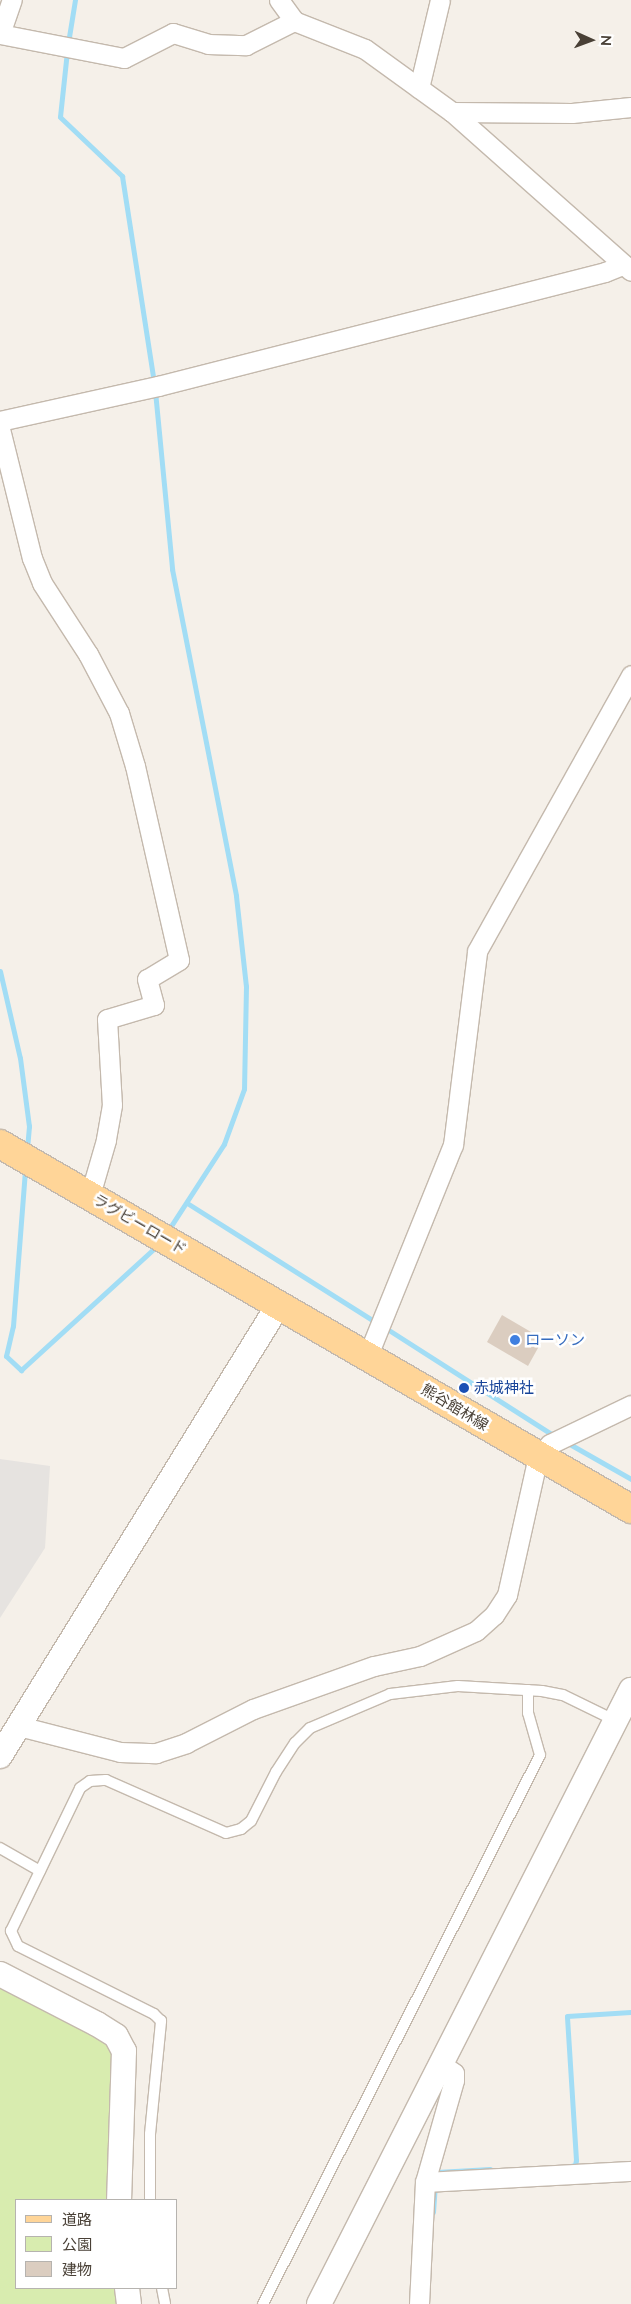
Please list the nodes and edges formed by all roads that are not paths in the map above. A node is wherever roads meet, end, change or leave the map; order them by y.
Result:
1 (12, 0) edge
2 (279, 0) edge
3 (440, 0) edge
4 (294, 21) junction
5 (0, 34) edge
6 (419, 88) junction
7 (631, 107) edge
8 (452, 112) junction
9 (627, 268) edge
10 (0, 421) edge
11 (0, 429) edge
12 (631, 675) edge
13 (17, 1154) edge
14 (90, 1195) junction
15 (279, 1304) junction
16 (372, 1345) junction
17 (631, 1405) edge
18 (538, 1456) junction
19 (631, 1508) edge
20 (528, 1690) junction
21 (631, 1690) edge
22 (614, 1720) junction
23 (19, 1726) junction
24 (0, 1756) edge
25 (0, 1848) edge
26 (40, 1871) junction
27 (0, 1974) edge
28 (441, 2064) junction
29 (631, 2171) edge
30 (425, 2182) junction
31 (119, 2199) edge
32 (150, 2199) edge
33 (127, 2289) edge
34 (162, 2289) edge
35 (129, 2304) edge
36 (165, 2304) edge
37 (263, 2304) edge
38 (319, 2304) edge
39 (419, 2304) edge

1 - 5 street
2 - 4 street
3 - 6 street
4 - 5 street
4 - 6 street
6 - 8 street
7 - 8 street
8 - 9 street
9 - 10 street
11 - 14 street
12 - 16 street
13 - 14 main road, ラグビーロード
14 - 15 main road, ラグビーロード
15 - 16 main road, 熊谷館林線
15 - 23 street
16 - 18 main road, 熊谷館林線
17 - 18 street
18 - 19 main road, 熊谷館林線
18 - 23 street
20 - 22 lane
20 - 26 lane
20 - 37 lane
21 - 22 street
22 - 28 street
23 - 24 street
25 - 26 lane
26 - 32 lane
27 - 31 street
28 - 30 street
28 - 38 street
29 - 30 street
30 - 39 street
33 - 35 street
34 - 36 lane

